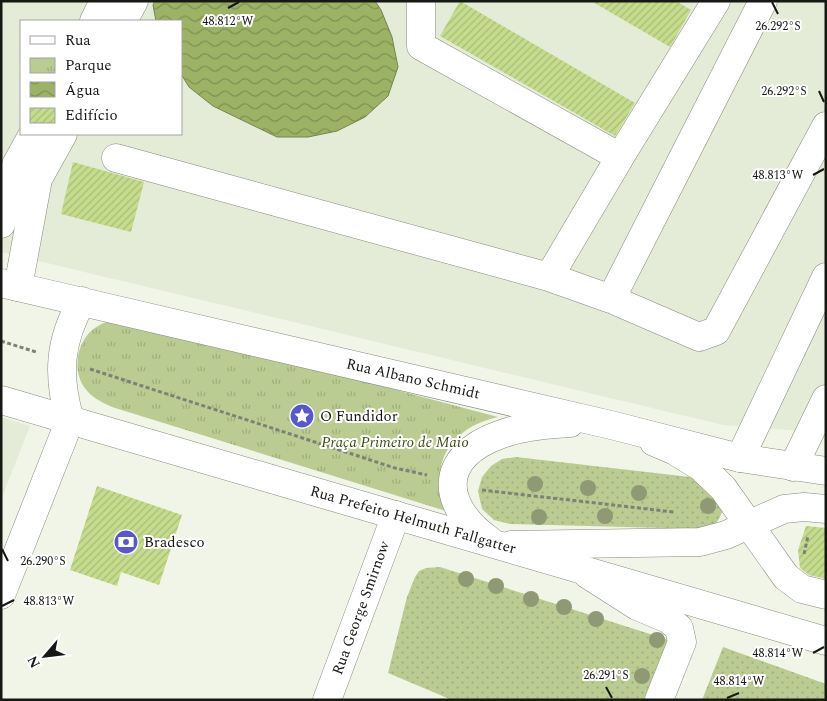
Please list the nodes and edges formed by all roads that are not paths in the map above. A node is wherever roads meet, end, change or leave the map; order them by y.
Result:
1 (104, 1) edge
2 (134, 1) edge
3 (421, 1) edge
4 (716, 1) edge
5 (763, 1) edge
6 (94, 20) edge
7 (124, 20) edge
8 (826, 126) edge
9 (32, 135) edge
10 (62, 135) edge
11 (620, 157) junction
12 (116, 158) dead end
13 (1, 224) edge
14 (549, 277) junction
15 (826, 277) edge
16 (10, 285) edge
17 (611, 299) junction
18 (82, 301) junction
19 (826, 399) edge
20 (1, 400) edge
21 (70, 420) junction
22 (611, 425) junction
23 (740, 458) junction
24 (793, 467) junction
25 (826, 471) edge
26 (784, 509) junction
27 (826, 509) edge
28 (396, 515) junction
29 (748, 524) junction
30 (495, 544) junction
31 (795, 568) junction
32 (580, 569) junction
33 (1, 595) edge
34 (826, 595) edge
35 (826, 641) edge
36 (327, 700) edge
37 (659, 700) edge

1 - 6 main road
2 - 7 main road
3 - 11 main road
4 - 11 main road
5 - 17 main road
8 - 17 main road
9 - 13 main road
10 - 16 main road
11 - 14 main road
12 - 14 main road
14 - 17 main road
15 - 23 main road
16 - 18 main road, Rua Albano Schmidt
18 - 21 main road
18 - 22 main road, Rua Albano Schmidt
19 - 24 main road
20 - 21 main road, Rua Prefeito Helmuth Fallgatter
21 - 28 main road, Rua Prefeito Helmuth Fallgatter
21 - 33 main road
22 - 23 main road, Rua Albano Schmidt
22 - 29 main road
22 - 30 main road
23 - 24 main road, Rua Albano Schmidt
24 - 25 main road, Rua Albano Schmidt
26 - 27 main road
26 - 29 main road
26 - 31 main road
28 - 30 main road, Rua Prefeito Helmuth Fallgatter
28 - 36 main road, Rua George Smirnow
29 - 30 main road
29 - 31 main road
30 - 32 main road, Rua Prefeito Helmuth Fallgatter
31 - 34 main road
32 - 35 main road, Rua Prefeito Helmuth Fallgatter
32 - 37 main road

